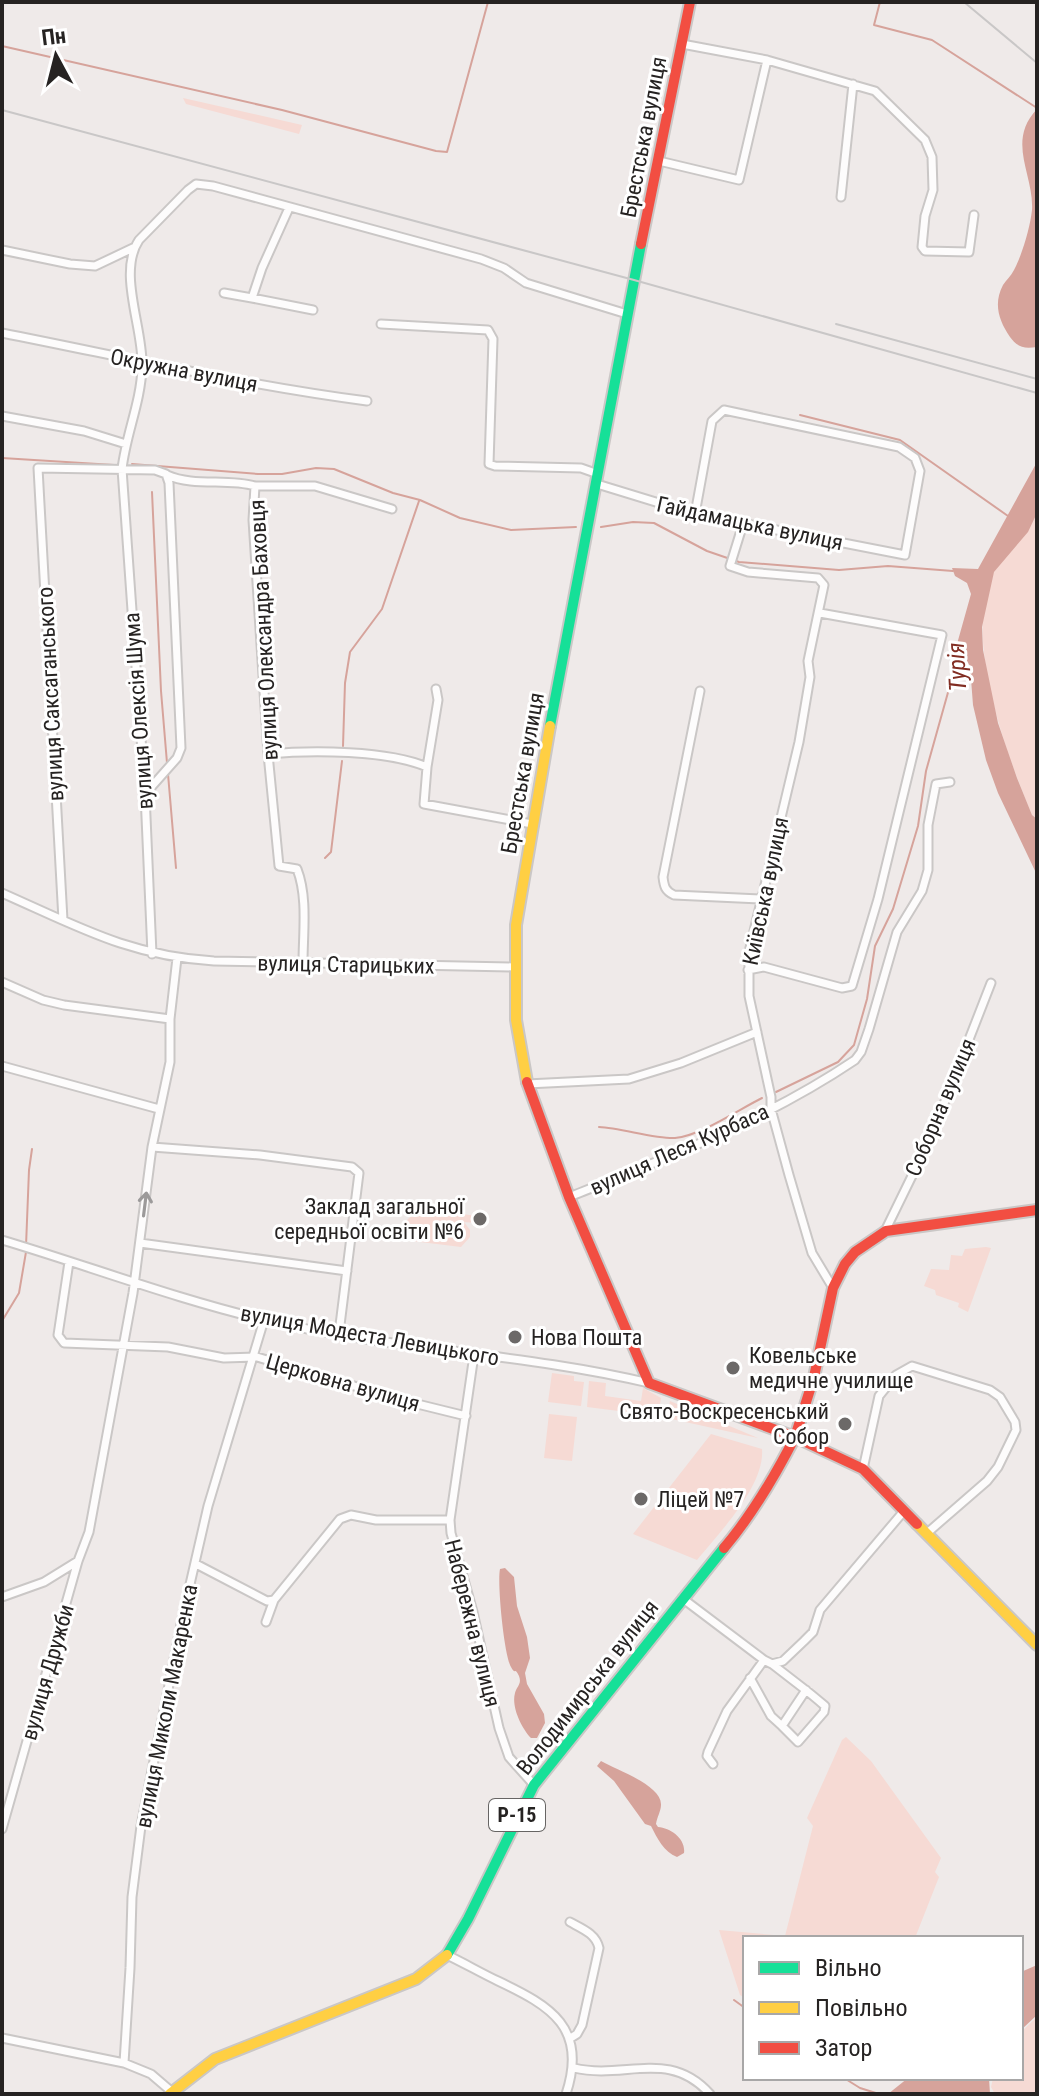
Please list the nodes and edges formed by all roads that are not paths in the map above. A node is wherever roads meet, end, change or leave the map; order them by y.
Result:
1 (690, 2) edge
2 (682, 44) junction
3 (767, 60) junction
4 (853, 84) junction
5 (659, 161) junction
6 (841, 197) dead end
7 (289, 208) junction
8 (974, 215) dead end
9 (133, 248) junction
10 (2, 250) edge
11 (224, 293) dead end
12 (252, 298) junction
13 (313, 310) dead end
14 (630, 315) junction
15 (381, 324) dead end
16 (2, 333) edge
17 (143, 363) junction
18 (367, 401) dead end
19 (2, 416) edge
20 (126, 444) junction
21 (122, 469) junction
22 (166, 474) junction
23 (598, 479) junction
24 (255, 486) junction
25 (392, 509) dead end
26 (695, 514) junction
27 (743, 524) junction
28 (820, 613) junction
29 (436, 689) dead end
30 (700, 691) dead end
31 (268, 754) junction
32 (427, 767) junction
33 (950, 782) dead end
34 (145, 794) junction
35 (532, 824) junction
36 (2, 893) edge
37 (760, 899) junction
38 (63, 920) junction
39 (152, 954) junction
40 (177, 958) junction
41 (303, 963) junction
42 (515, 967) junction
43 (748, 970) junction
44 (2, 982) edge
45 (991, 983) dead end
46 (170, 1019) junction
47 (757, 1032) junction
48 (2, 1066) edge
49 (527, 1084) junction
50 (159, 1109) junction
51 (771, 1109) junction
52 (152, 1147) junction
53 (569, 1197) junction
54 (1037, 1210) edge
55 (888, 1230) junction
56 (2, 1240) edge
57 (140, 1243) junction
58 (69, 1262) junction
59 (347, 1271) junction
60 (135, 1281) junction
61 (833, 1288) junction
62 (264, 1320) junction
63 (339, 1333) junction
64 (124, 1345) junction
65 (474, 1355) junction
66 (253, 1357) junction
67 (649, 1383) junction
68 (466, 1416) junction
69 (795, 1437) junction
70 (863, 1469) junction
71 (904, 1511) junction
72 (450, 1520) junction
73 (926, 1534) junction
74 (78, 1561) junction
75 (196, 1564) junction
76 (2, 1597) edge
77 (682, 1598) junction
78 (274, 1600) junction
79 (266, 1622) dead end
80 (1037, 1645) edge
81 (768, 1662) junction
82 (750, 1678) junction
83 (806, 1690) junction
84 (782, 1726) junction
85 (713, 1764) dead end
86 (534, 1785) junction
87 (2, 1829) edge
88 (570, 1922) dead end
89 (447, 1955) junction
90 (2, 2038) edge
91 (569, 2039) junction
92 (124, 2063) junction
93 (574, 2068) junction
94 (171, 2093) edge
95 (566, 2094) edge
96 (710, 2094) edge

1 - 2 main road, Брестська вулиця
2 - 3 street
2 - 5 main road, Брестська вулиця
3 - 4 street
3 - 5 street
4 - 6 street
4 - 8 street
5 - 14 main road, Брестська вулиця
7 - 9 street
7 - 12 street
7 - 14 street
9 - 10 street
9 - 17 street, вулиця Олексія Шума
11 - 12 street
12 - 13 street
14 - 23 main road, Брестська вулиця
15 - 23 street, Гайдамацька вулиця
16 - 17 street, Окружна вулиця
17 - 18 street, Окружна вулиця
17 - 20 street, вулиця Олексія Шума
19 - 20 street
20 - 21 street, вулиця Олексія Шума
21 - 22 street
21 - 34 street, вулиця Олексія Шума
21 - 38 street, вулиця Саксаганського
22 - 24 street
22 - 34 street
23 - 26 street, Гайдамацька вулиця
23 - 35 main road, Брестська вулиця
24 - 25 street, вулиця Олександра Баховця
24 - 31 street, вулиця Олександра Баховця
26 - 27 street, Гайдамацька вулиця
26 - 27 street, Гайдамацька вулиця
27 - 28 street, Київська вулиця
28 - 37 street, Київська вулиця
28 - 43 street
29 - 32 street
30 - 37 street
31 - 32 street
31 - 41 street, вулиця Олександра Баховця
32 - 35 street
33 - 51 street, вулиця Леся Курбаса
34 - 39 street, вулиця Олексія Шума
35 - 42 main road, Брестська вулиця
36 - 38 street, вулиця Старицьких
37 - 43 street, Київська вулиця
38 - 39 street, вулиця Старицьких
39 - 40 street, вулиця Старицьких
40 - 41 street, вулиця Старицьких
40 - 46 street
41 - 42 street, вулиця Старицьких
42 - 49 main road, Брестська вулиця
43 - 47 street, Київська вулиця
44 - 46 street
45 - 55 street, Соборна вулиця
46 - 50 street
47 - 49 street
47 - 51 street, Київська вулиця
48 - 50 street
49 - 53 main road, Брестська вулиця
50 - 52 street
51 - 53 street, вулиця Леся Курбаса
51 - 61 street, Київська вулиця
57 -> 52 street
52 - 59 street
53 - 67 main road, Брестська вулиця
54 - 55 main road
55 - 61 main road, Володимирська вулиця
56 - 58 street, вулиця Модеста Левицького
57 - 59 street
57 - 60 street
58 - 60 street, вулиця Модеста Левицького
58 - 64 street, Церковна вулиця
59 - 63 street
60 - 62 street, вулиця Модеста Левицького
60 - 64 street
61 - 69 main road, Володимирська вулиця
62 - 63 street, вулиця Модеста Левицького
62 - 66 street, вулиця Миколи Макаренка
63 - 65 street, вулиця Модеста Левицького
64 - 66 street, Церковна вулиця
64 - 74 street
65 - 67 street, вулиця Модеста Левицького
65 - 68 street, Набережна вулиця
66 - 68 street, Церковна вулиця
66 - 75 street, вулиця Миколи Макаренка
67 - 69 main road
68 - 72 street, Набережна вулиця
69 - 70 main road
69 - 77 main road, Володимирська вулиця / Р-15
70 - 71 main road
70 - 73 street
71 - 73 main road
71 - 81 street
72 - 78 street
72 - 86 street, Набережна вулиця
73 - 80 main road
74 - 76 street
74 - 87 street, вулиця Дружби
75 - 78 street
75 - 92 street, вулиця Миколи Макаренка
77 - 81 street
77 - 86 main road, Володимирська вулиця / Р-15
78 - 79 street
81 - 82 street
81 - 83 street
82 - 84 street
82 - 85 street
83 - 84 street
83 - 84 street
86 - 89 main road, Володимирська вулиця / Р-15
88 - 91 street
89 - 91 street
89 - 94 main road, Володимирська вулиця / Р-15
90 - 92 street
91 - 93 street
92 - 94 street
93 - 95 street
93 - 96 street

